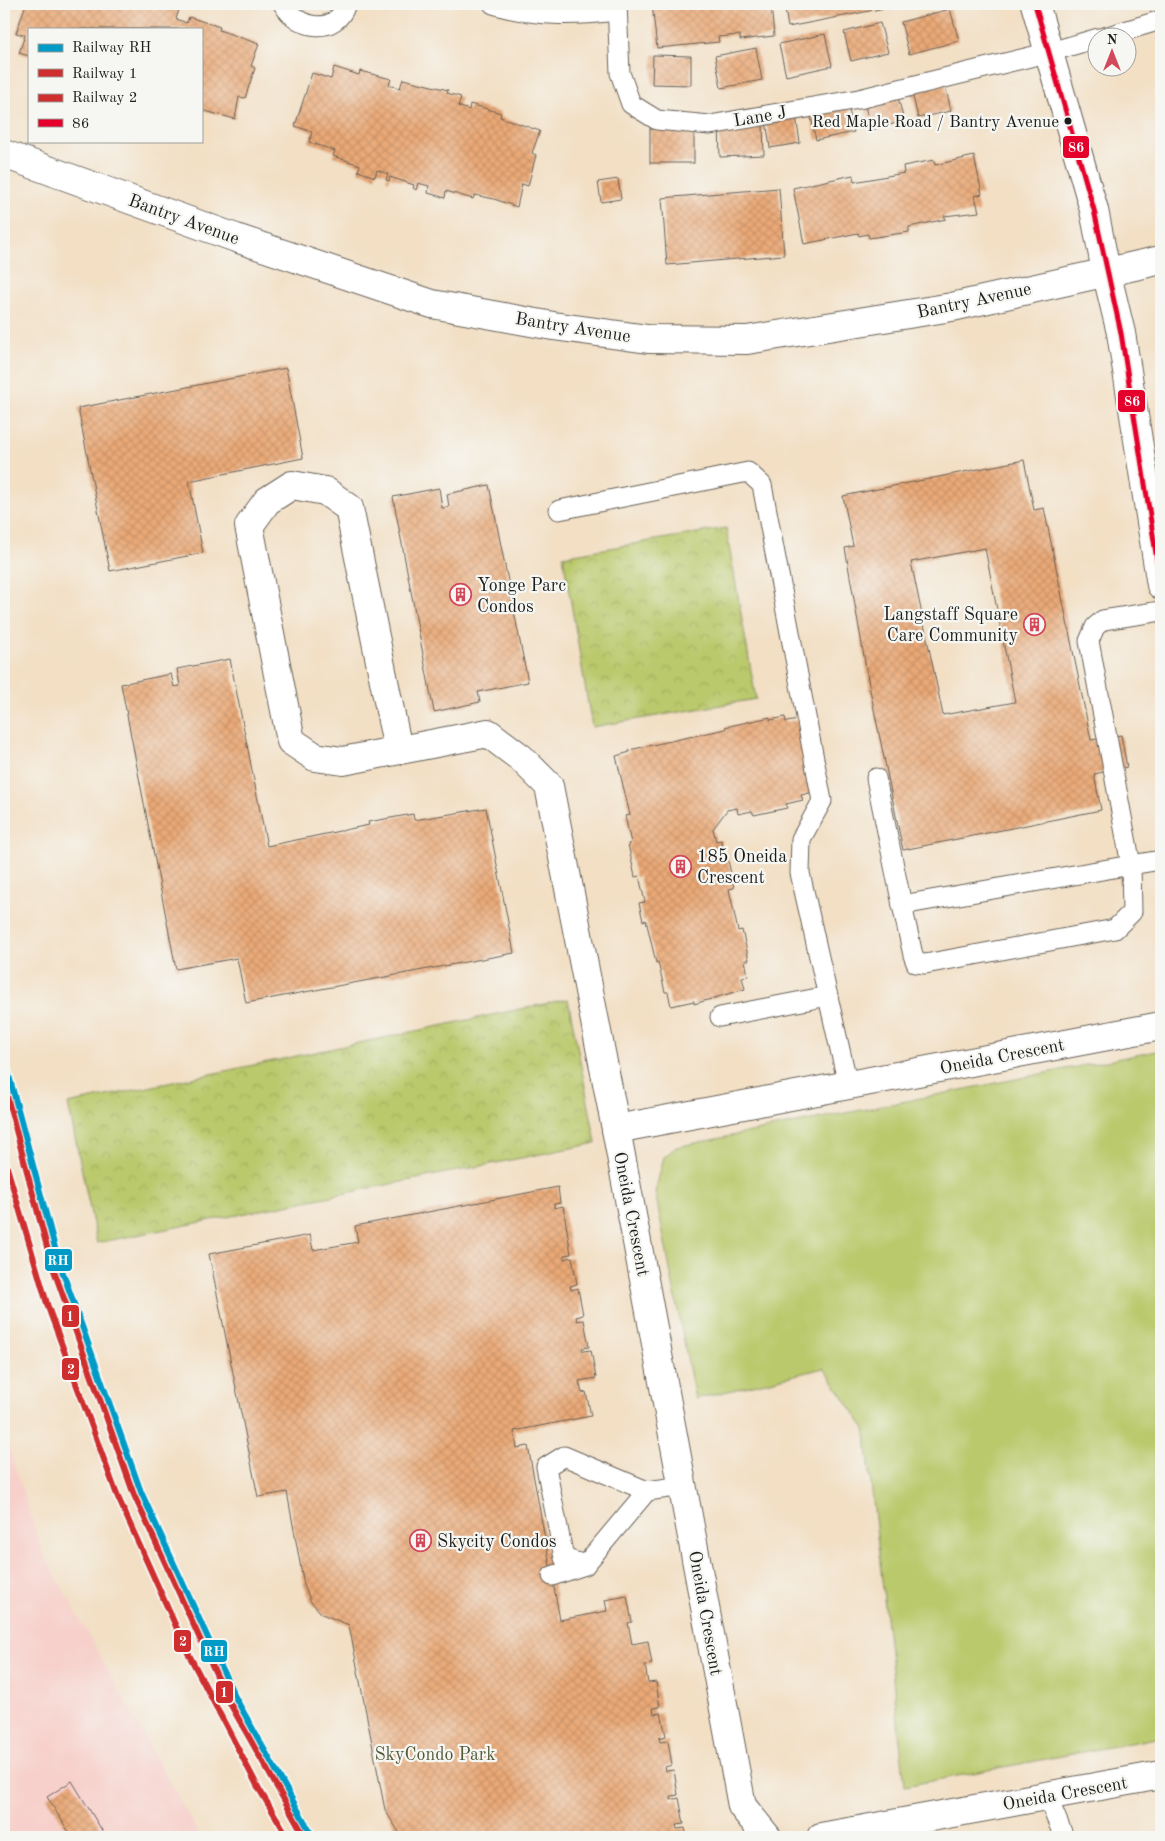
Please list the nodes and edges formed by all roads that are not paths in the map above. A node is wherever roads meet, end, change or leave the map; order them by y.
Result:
1 (283, 4) edge
2 (346, 4) edge
3 (493, 4) edge
4 (1035, 4) edge
5 (617, 7) edge
6 (1161, 20) edge
7 (1133, 28) edge
8 (1088, 41) edge
9 (1050, 52) junction
10 (4, 154) edge
11 (1161, 260) edge
12 (1106, 271) junction
13 (559, 510) dead end
14 (1161, 585) edge
15 (1161, 611) edge
16 (398, 750) junction
17 (876, 778) dead end
18 (1161, 860) edge
19 (1131, 865) junction
20 (902, 905) junction
21 (828, 996) junction
22 (720, 1017) dead end
23 (1161, 1026) edge
24 (848, 1085) junction
25 (616, 1129) junction
26 (683, 1486) junction
27 (647, 1491) junction
28 (585, 1565) junction
29 (552, 1576) dead end
30 (1161, 1775) edge
31 (1047, 1796) junction
32 (874, 1832) edge
33 (767, 1837) edge
34 (821, 1837) edge
35 (1064, 1837) edge

1 - 2 lane
3 - 5 lane
4 - 9 street
5 - 9 lane, Lane J
6 - 7 lane, Lane J
8 - 9 lane, Lane J
9 - 12 street
10 - 12 street, Bantry Avenue
11 - 12 street, Bantry Avenue
12 - 14 street
13 - 21 lane
15 - 19 lane
16 - 16 street
16 - 25 street
17 - 20 lane
18 - 19 lane
19 - 20 lane
19 - 20 lane
21 - 22 lane
21 - 24 lane
23 - 24 street, Oneida Crescent
24 - 25 street, Oneida Crescent
25 - 26 street, Oneida Crescent
26 - 27 lane
26 - 33 street, Oneida Crescent
27 - 28 lane
27 - 28 lane
28 - 29 lane
30 - 31 street, Oneida Crescent
31 - 32 street, Oneida Crescent
31 - 35 lane
32 - 34 street, Oneida Crescent

